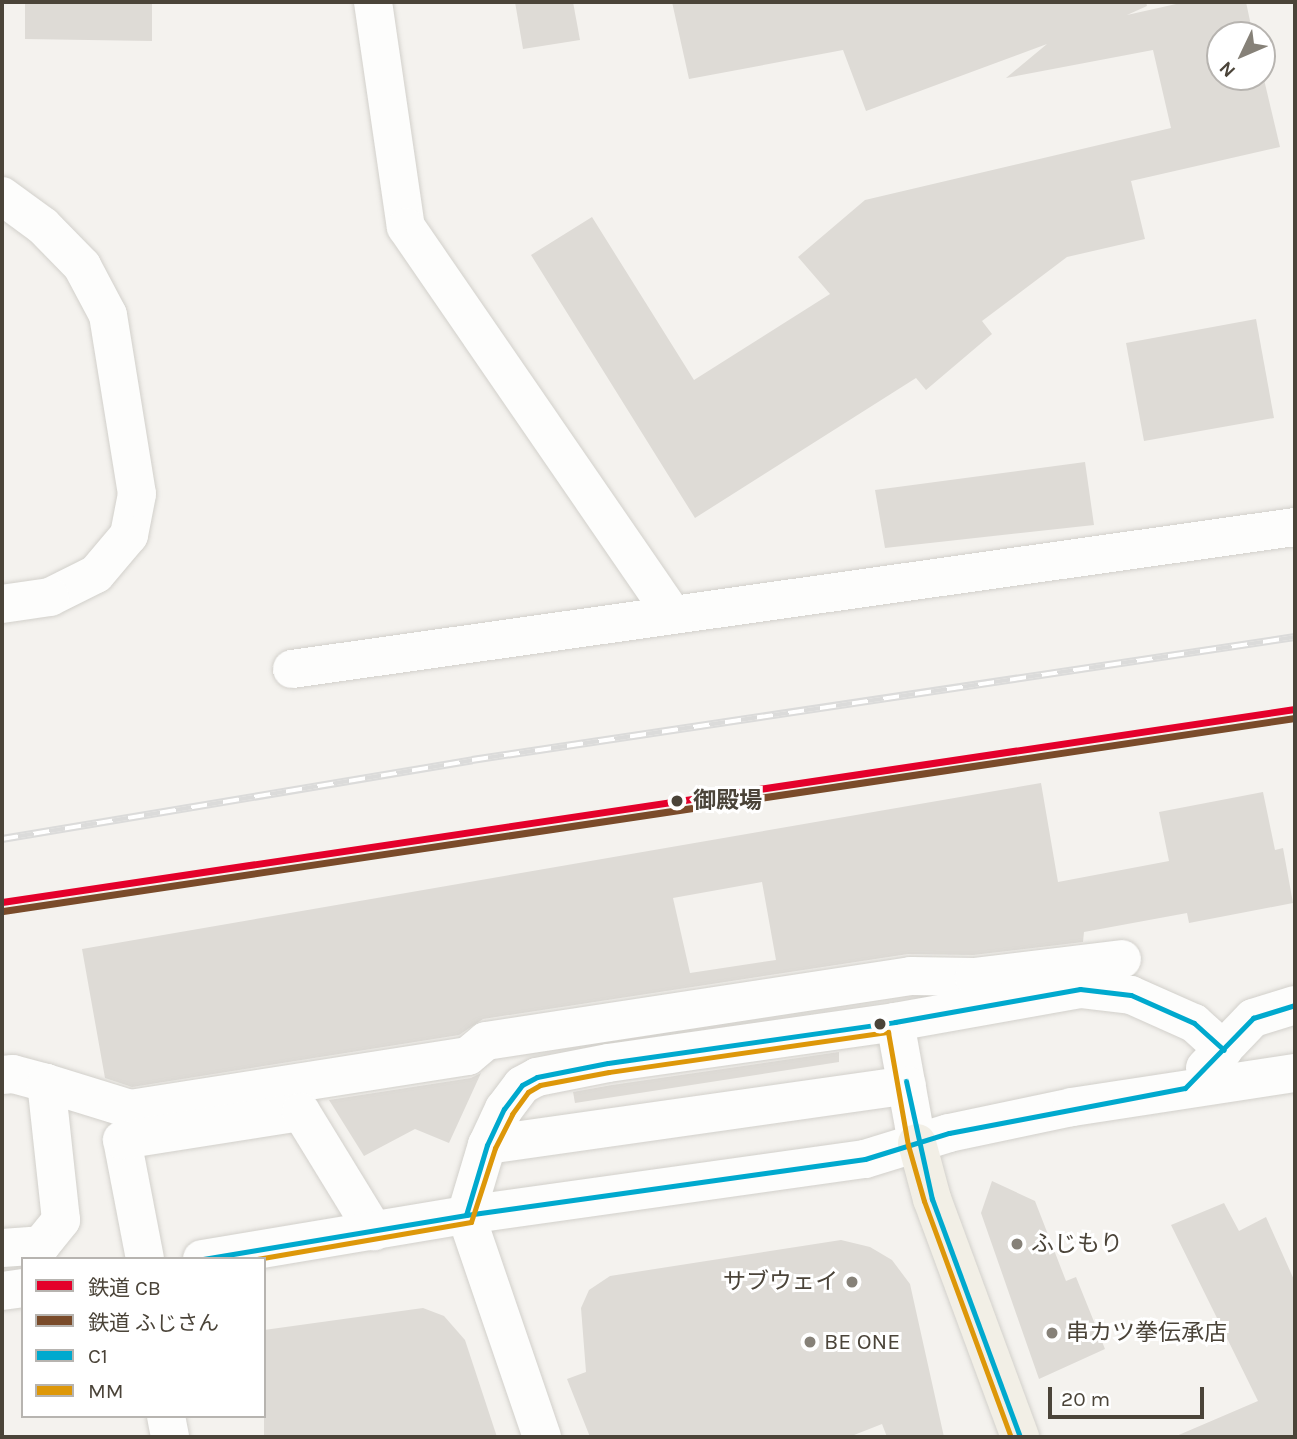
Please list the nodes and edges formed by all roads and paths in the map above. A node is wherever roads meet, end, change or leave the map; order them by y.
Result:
1 (373, 2) edge
2 (2, 196) edge
3 (2, 218) edge
4 (44, 226) junction
5 (1295, 527) edge
6 (2, 604) edge
7 (672, 614) junction
8 (292, 669) dead end
9 (1122, 959) dead end
10 (1295, 1005) edge
11 (895, 1022) junction
12 (1224, 1050) junction
13 (1295, 1073) edge
14 (2, 1075) edge
15 (46, 1083) junction
16 (907, 1085) junction
17 (1185, 1088) junction
18 (917, 1143) junction
19 (487, 1145) junction
20 (466, 1215) junction
21 (374, 1231) junction
22 (2, 1248) edge
23 (145, 1257) edge
24 (214, 1257) edge
25 (21, 1288) edge
26 (2, 1291) edge
27 (166, 1418) edge
28 (170, 1437) edge
29 (542, 1437) edge
30 (1020, 1437) edge

1 - 7 street
2 - 4 street
3 - 4 street
4 - 6 street
5 - 7 street
7 - 8 street
9 - 15 street
10 - 12 street
11 - 12 street
11 - 16 street
11 - 19 street
12 - 17 street
13 - 17 street
14 - 15 street
15 - 22 street
16 - 18 street
16 - 19 street
17 - 18 street
18 - 20 street
18 - 30 main road
19 - 20 street
20 - 21 street
20 - 29 street
21 - 23 street
21 - 24 street
25 - 26 street
27 - 28 street

